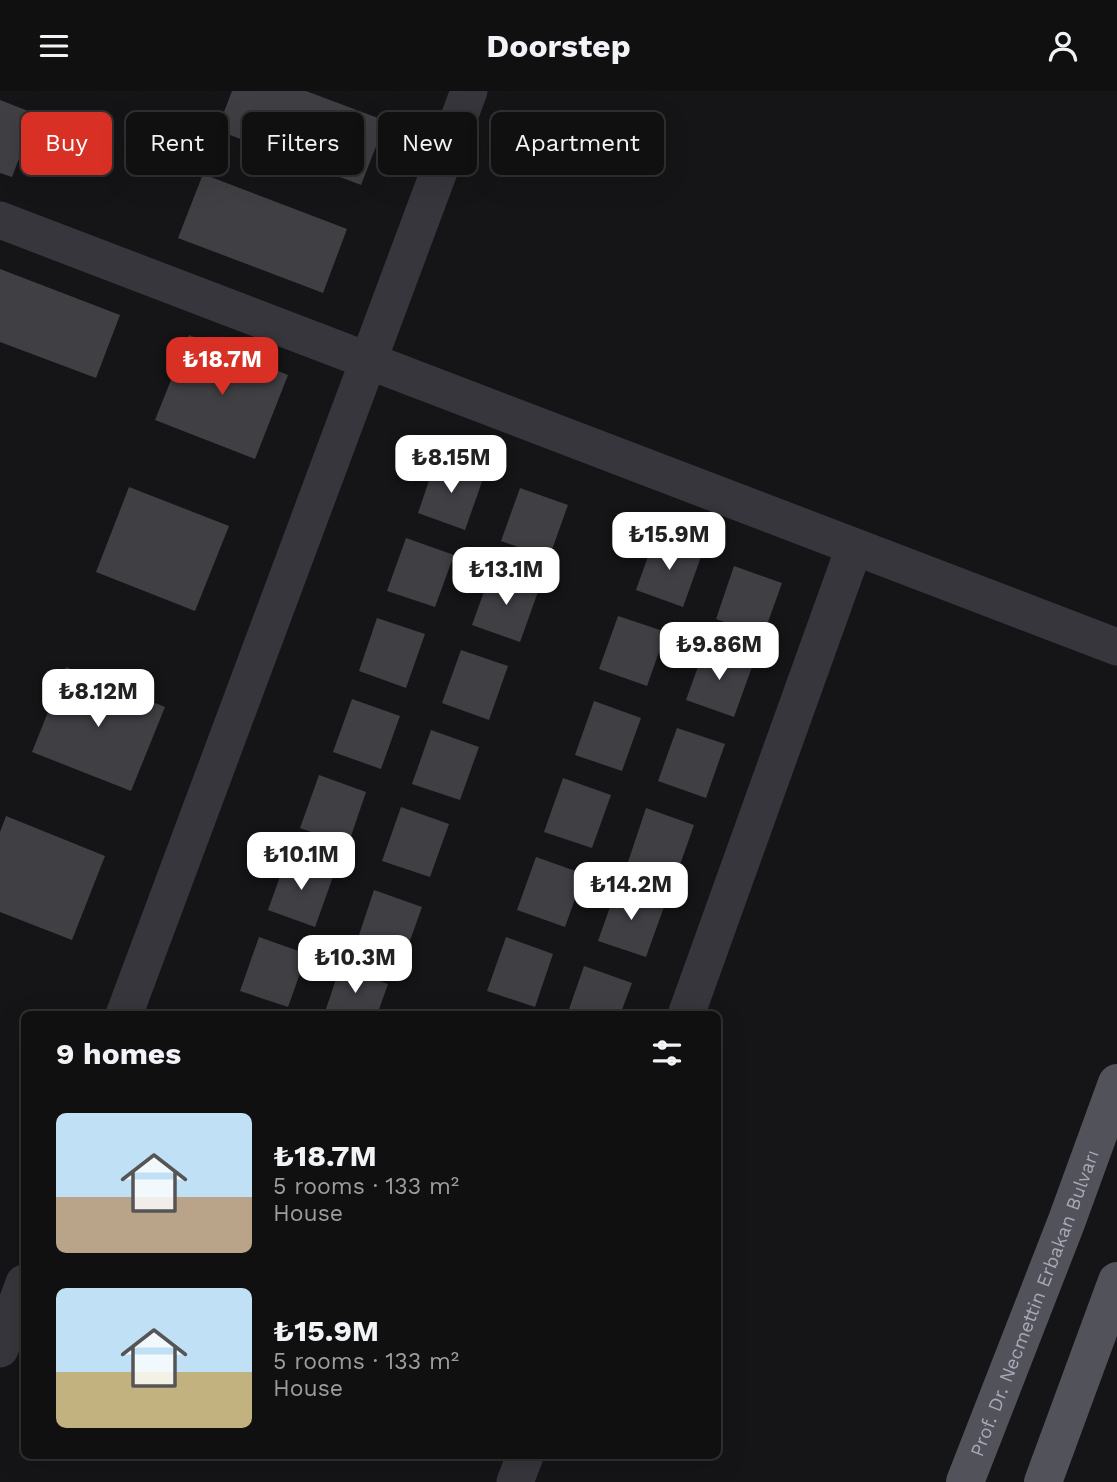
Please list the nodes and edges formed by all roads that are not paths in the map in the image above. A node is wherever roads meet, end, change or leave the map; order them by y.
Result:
1 (469, 91) edge
2 (0, 220) edge
3 (368, 359) junction
4 (854, 548) junction
5 (1117, 647) edge
6 (125, 1011) edge
7 (687, 1011) edge
8 (1117, 1083) edge
9 (1117, 1281) edge
10 (21, 1291) edge
11 (0, 1349) edge
12 (524, 1459) edge
13 (515, 1482) edge
14 (965, 1482) edge
15 (1043, 1482) edge

1 - 3 street
2 - 3 street
3 - 4 street
3 - 6 street
4 - 5 street
4 - 7 street
8 - 14 main road, Prof. Dr. Necmettin Erbakan Bulvarı
9 - 15 main road
10 - 11 street
12 - 13 street

